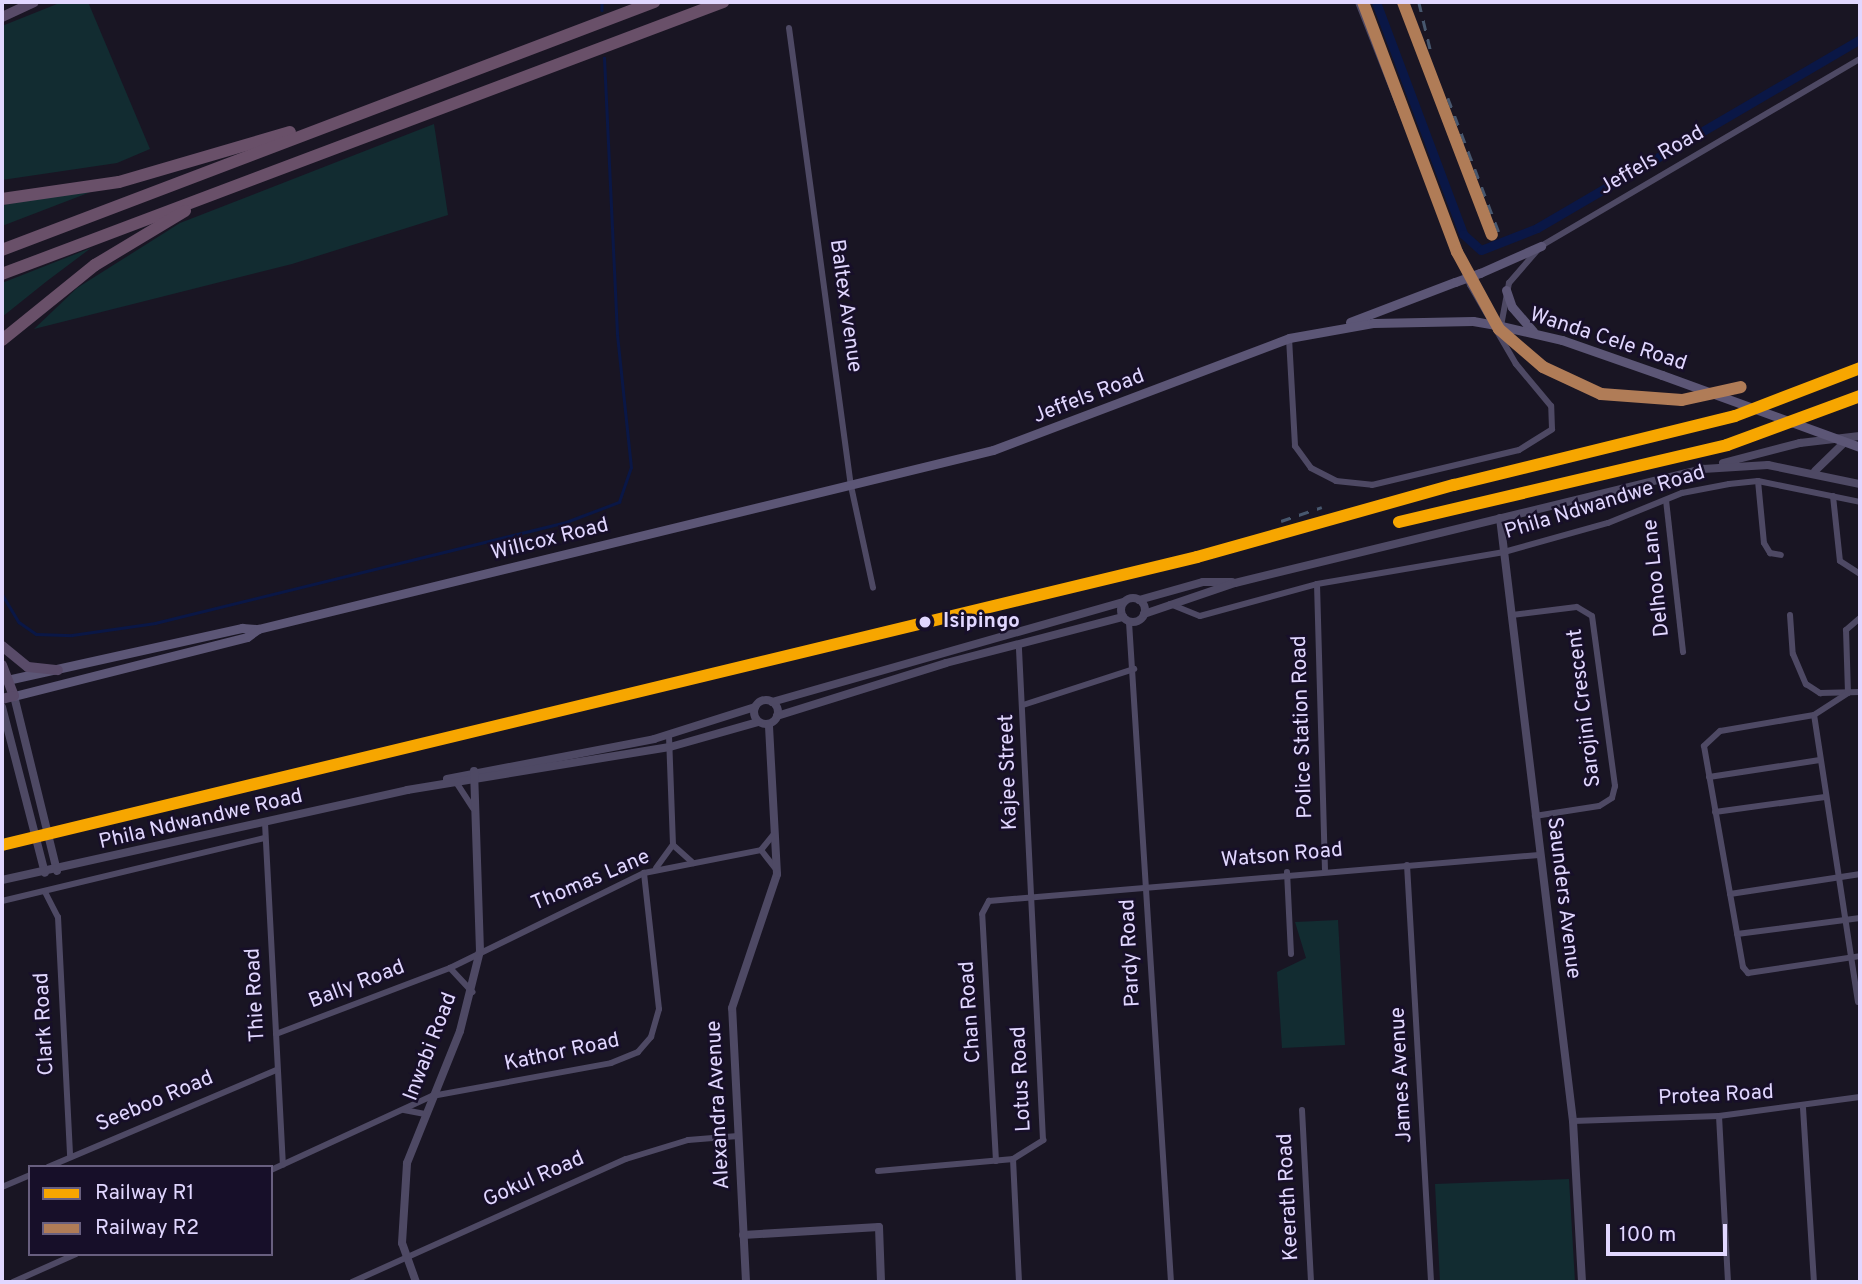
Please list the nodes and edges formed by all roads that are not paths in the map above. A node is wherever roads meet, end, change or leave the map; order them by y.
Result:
1 (34, 2) edge
2 (654, 2) edge
3 (723, 2) edge
4 (1357, 2) edge
5 (2, 17) edge
6 (789, 28) dead end
7 (1860, 59) edge
8 (303, 136) junction
9 (216, 193) junction
10 (2, 199) edge
11 (1541, 246) junction
12 (2, 250) edge
13 (2, 274) edge
14 (1506, 290) junction
15 (1506, 327) junction
16 (1335, 328) junction
17 (1533, 331) junction
18 (1289, 338) junction
19 (2, 340) edge
20 (1860, 436) edge
21 (1850, 437) junction
22 (1860, 447) edge
23 (1703, 469) junction
24 (1815, 471) junction
25 (1758, 481) junction
26 (1860, 484) edge
27 (850, 486) junction
28 (1833, 496) junction
29 (1666, 500) junction
30 (1860, 502) edge
31 (1500, 518) junction
32 (1504, 552) junction
33 (1781, 555) dead end
34 (1860, 574) edge
35 (1235, 583) junction
36 (1317, 583) junction
37 (873, 588) dead end
38 (1188, 599) junction
39 (1139, 600) junction
40 (1124, 602) junction
41 (1170, 604) junction
42 (1144, 614) junction
43 (1185, 614) junction
44 (1512, 615) junction
45 (1790, 615) dead end
46 (1860, 618) edge
47 (1126, 619) junction
48 (258, 629) junction
49 (1019, 644) junction
50 (2, 646) edge
51 (1683, 652) dead end
52 (2, 665) edge
53 (58, 670) junction
54 (1134, 670) junction
55 (5, 681) edge
56 (1860, 692) edge
57 (1848, 693) junction
58 (13, 696) junction
59 (2, 699) edge
60 (772, 702) junction
61 (1023, 705) junction
62 (2, 707) edge
63 (755, 708) junction
64 (1814, 715) junction
65 (777, 716) junction
66 (758, 722) junction
67 (769, 724) junction
68 (669, 735) junction
69 (670, 747) junction
70 (1820, 760) junction
71 (475, 776) junction
72 (1709, 777) junction
73 (456, 782) junction
74 (407, 790) junction
75 (1825, 797) junction
76 (1715, 812) junction
77 (1535, 816) junction
78 (477, 819) junction
79 (265, 823) junction
80 (776, 831) junction
81 (265, 838) junction
82 (673, 845) junction
83 (761, 850) junction
84 (1539, 855) junction
85 (693, 863) junction
86 (1407, 865) junction
87 (1325, 869) junction
88 (654, 870) junction
89 (57, 871) junction
90 (1287, 872) junction
91 (45, 873) junction
92 (644, 873) junction
93 (777, 874) junction
94 (1860, 874) edge
95 (1838, 878) junction
96 (2, 880) edge
97 (1145, 884) junction
98 (45, 892) junction
99 (1730, 894) junction
100 (1028, 898) junction
101 (2, 901) edge
102 (1860, 918) edge
103 (1845, 921) junction
104 (1737, 934) junction
105 (480, 951) junction
106 (1291, 954) dead end
107 (1860, 956) edge
108 (1851, 957) junction
109 (450, 968) junction
110 (472, 992) junction
111 (1858, 1002) dead end
112 (276, 1034) junction
113 (276, 1070) junction
114 (432, 1096) junction
115 (1860, 1097) edge
116 (1803, 1108) junction
117 (404, 1110) junction
118 (1302, 1110) dead end
119 (424, 1114) junction
120 (1719, 1116) junction
121 (1573, 1121) junction
122 (738, 1136) junction
123 (70, 1157) junction
124 (1013, 1159) junction
125 (996, 1161) junction
126 (52, 1165) edge
127 (283, 1165) junction
128 (273, 1169) edge
129 (878, 1171) dead end
130 (28, 1176) edge
131 (2, 1187) edge
132 (743, 1235) junction
133 (72, 1256) edge
134 (404, 1258) junction
135 (13, 1282) edge
136 (352, 1282) edge
137 (416, 1282) edge
138 (746, 1282) edge
139 (881, 1282) edge
140 (1019, 1282) edge
141 (1171, 1282) edge
142 (1311, 1282) edge
143 (1431, 1282) edge
144 (1582, 1282) edge
145 (1728, 1282) edge
146 (1814, 1282) edge

1 - 5 main road
2 - 8 highway
3 - 9 highway
4 - 18 street
6 - 27 street, Baltex Avenue
7 - 11 street, Jeffels Road
8 - 10 highway
8 - 12 highway
9 - 13 highway
9 - 19 highway
11 - 14 street, Jeffels Road
11 - 16 main road, bridge
14 - 15 street, Jeffels Road
14 - 17 main road
15 - 16 main road, Wanda Cele Road, bridge
15 - 17 main road, Wanda Cele Road
16 - 18 main road, Jeffels Road
17 - 22 main road, Wanda Cele Road, bridge
18 - 27 main road, Jeffels Road
20 - 21 street
21 - 23 street
21 - 24 street
23 - 24 street, Phila Ndwandwe Road
23 - 31 street, Phila Ndwandwe Road
24 - 26 street, Phila Ndwandwe Road
25 - 28 street, Phila Ndwandwe Road
25 - 29 street, Phila Ndwandwe Road
25 - 33 street
27 - 37 street, Baltex Avenue
27 - 48 main road, Willcox Road
28 - 30 street, Phila Ndwandwe Road
28 - 34 street
29 - 32 street, Phila Ndwandwe Road
29 - 51 street, Delhoo Lane
31 - 32 street, Saunders Avenue
31 - 35 street, Phila Ndwandwe Road
32 - 36 street, Phila Ndwandwe Road
32 - 44 street, Saunders Avenue
35 - 38 street, Phila Ndwandwe Road
35 - 39 street, Phila Ndwandwe Road
36 - 43 street, Phila Ndwandwe Road
36 - 87 street, Police Station Road
38 - 41 street, Phila Ndwandwe Road
38 - 43 street
39 - 40 street, Phila Ndwandwe Road
39 - 42 street
40 - 47 street
40 - 60 street
41 - 42 street, Phila Ndwandwe Road
41 - 43 street
42 - 47 street, Phila Ndwandwe Road
44 - 77 street, Saunders Avenue
44 - 77 street, Sarojini Crescent
45 - 57 street
46 - 57 street
47 - 49 street
47 - 54 street, Pardy Road
48 - 53 main road, Willcox Road
48 - 58 main road, Willcox Road
49 - 61 street, Kajee Street
49 - 65 street
50 - 53 main road
52 - 55 main road
53 - 55 main road, Willcox Road
54 - 61 street
54 - 97 street, Pardy Road
55 - 58 main road
56 - 57 street
57 - 64 street
58 - 59 main road
58 - 89 street
60 - 63 street, Phila Ndwandwe Road
60 - 65 street
61 - 100 street, Kajee Street
62 - 91 street
63 - 66 street
63 - 68 street, Phila Ndwandwe Road
64 - 70 street
64 - 72 street
65 - 67 street
66 - 67 street
66 - 69 street, Phila Ndwandwe Road
67 - 80 street, Alexandra Avenue
68 - 69 street
68 - 71 street, Phila Ndwandwe Road
69 - 71 street, Phila Ndwandwe Road
69 - 82 street
70 - 72 street
70 - 75 street
71 - 73 street, Phila Ndwandwe Road
71 - 74 street, Phila Ndwandwe Road
71 - 78 street, Inwabi Road
72 - 76 street
73 - 74 street, Phila Ndwandwe Road
73 - 78 street, Inwabi Road
74 - 79 street, Phila Ndwandwe Road
75 - 76 street
75 - 95 street
76 - 99 street
77 - 84 street, Saunders Avenue
78 - 105 street, Inwabi Road
79 - 81 street, Thie Road
79 - 89 street, Phila Ndwandwe Road
80 - 83 street
80 - 93 street, Alexandra Avenue
81 - 98 street, Phila Ndwandwe Road
81 - 112 street, Thie Road
82 - 85 street
82 - 88 street
83 - 85 street, Thomas Lane
83 - 93 street
84 - 86 street, Watson Road
84 - 121 street, Saunders Avenue
85 - 88 street, Thomas Lane
86 - 87 street, Watson Road
86 - 143 street, James Avenue
87 - 90 street, Watson Road
88 - 92 street, Thomas Lane
89 - 91 street, Phila Ndwandwe Road
90 - 97 street, Watson Road
90 - 106 street
91 - 96 street, Phila Ndwandwe Road
92 - 105 street, Thomas Lane
92 - 114 street, Kathor Road
93 - 122 street, Alexandra Avenue
94 - 95 street
95 - 99 street
95 - 103 street
97 - 100 street, Watson Road
97 - 141 street, Pardy Road
98 - 101 street, Phila Ndwandwe Road
98 - 123 street, Clark Road
99 - 104 street
100 - 124 street, Lotus Road
100 - 125 street, Chan Road
102 - 103 street
103 - 104 street
103 - 108 street
104 - 108 street
105 - 109 street, Bally Road
105 - 110 street, Inwabi Road
107 - 108 street
108 - 111 street
109 - 110 street
109 - 112 street, Bally Road
110 - 114 street, Inwabi Road
112 - 113 street, Thie Road
113 - 123 street, Seeboo Road
113 - 127 street, Thie Road
114 - 117 street, Kathor Road
114 - 119 street, Inwabi Road
115 - 116 street, Protea Road
116 - 120 street, Protea Road
116 - 146 street
117 - 119 street
117 - 127 street, Kathor Road
118 - 142 street, Keerath Road
119 - 134 street, Inwabi Road
120 - 121 street, Protea Road
120 - 145 street
121 - 144 street, Saunders Avenue
122 - 132 street, Alexandra Avenue
122 - 134 street, Gokul Road
123 - 126 street, Seeboo Road
124 - 125 street
124 - 140 street, Lotus Road
125 - 129 street
127 - 128 street, Kathor Road
130 - 131 street
132 - 138 street, Alexandra Avenue
132 - 139 street
133 - 135 street
134 - 136 street, Gokul Road
134 - 137 street, Inwabi Road

